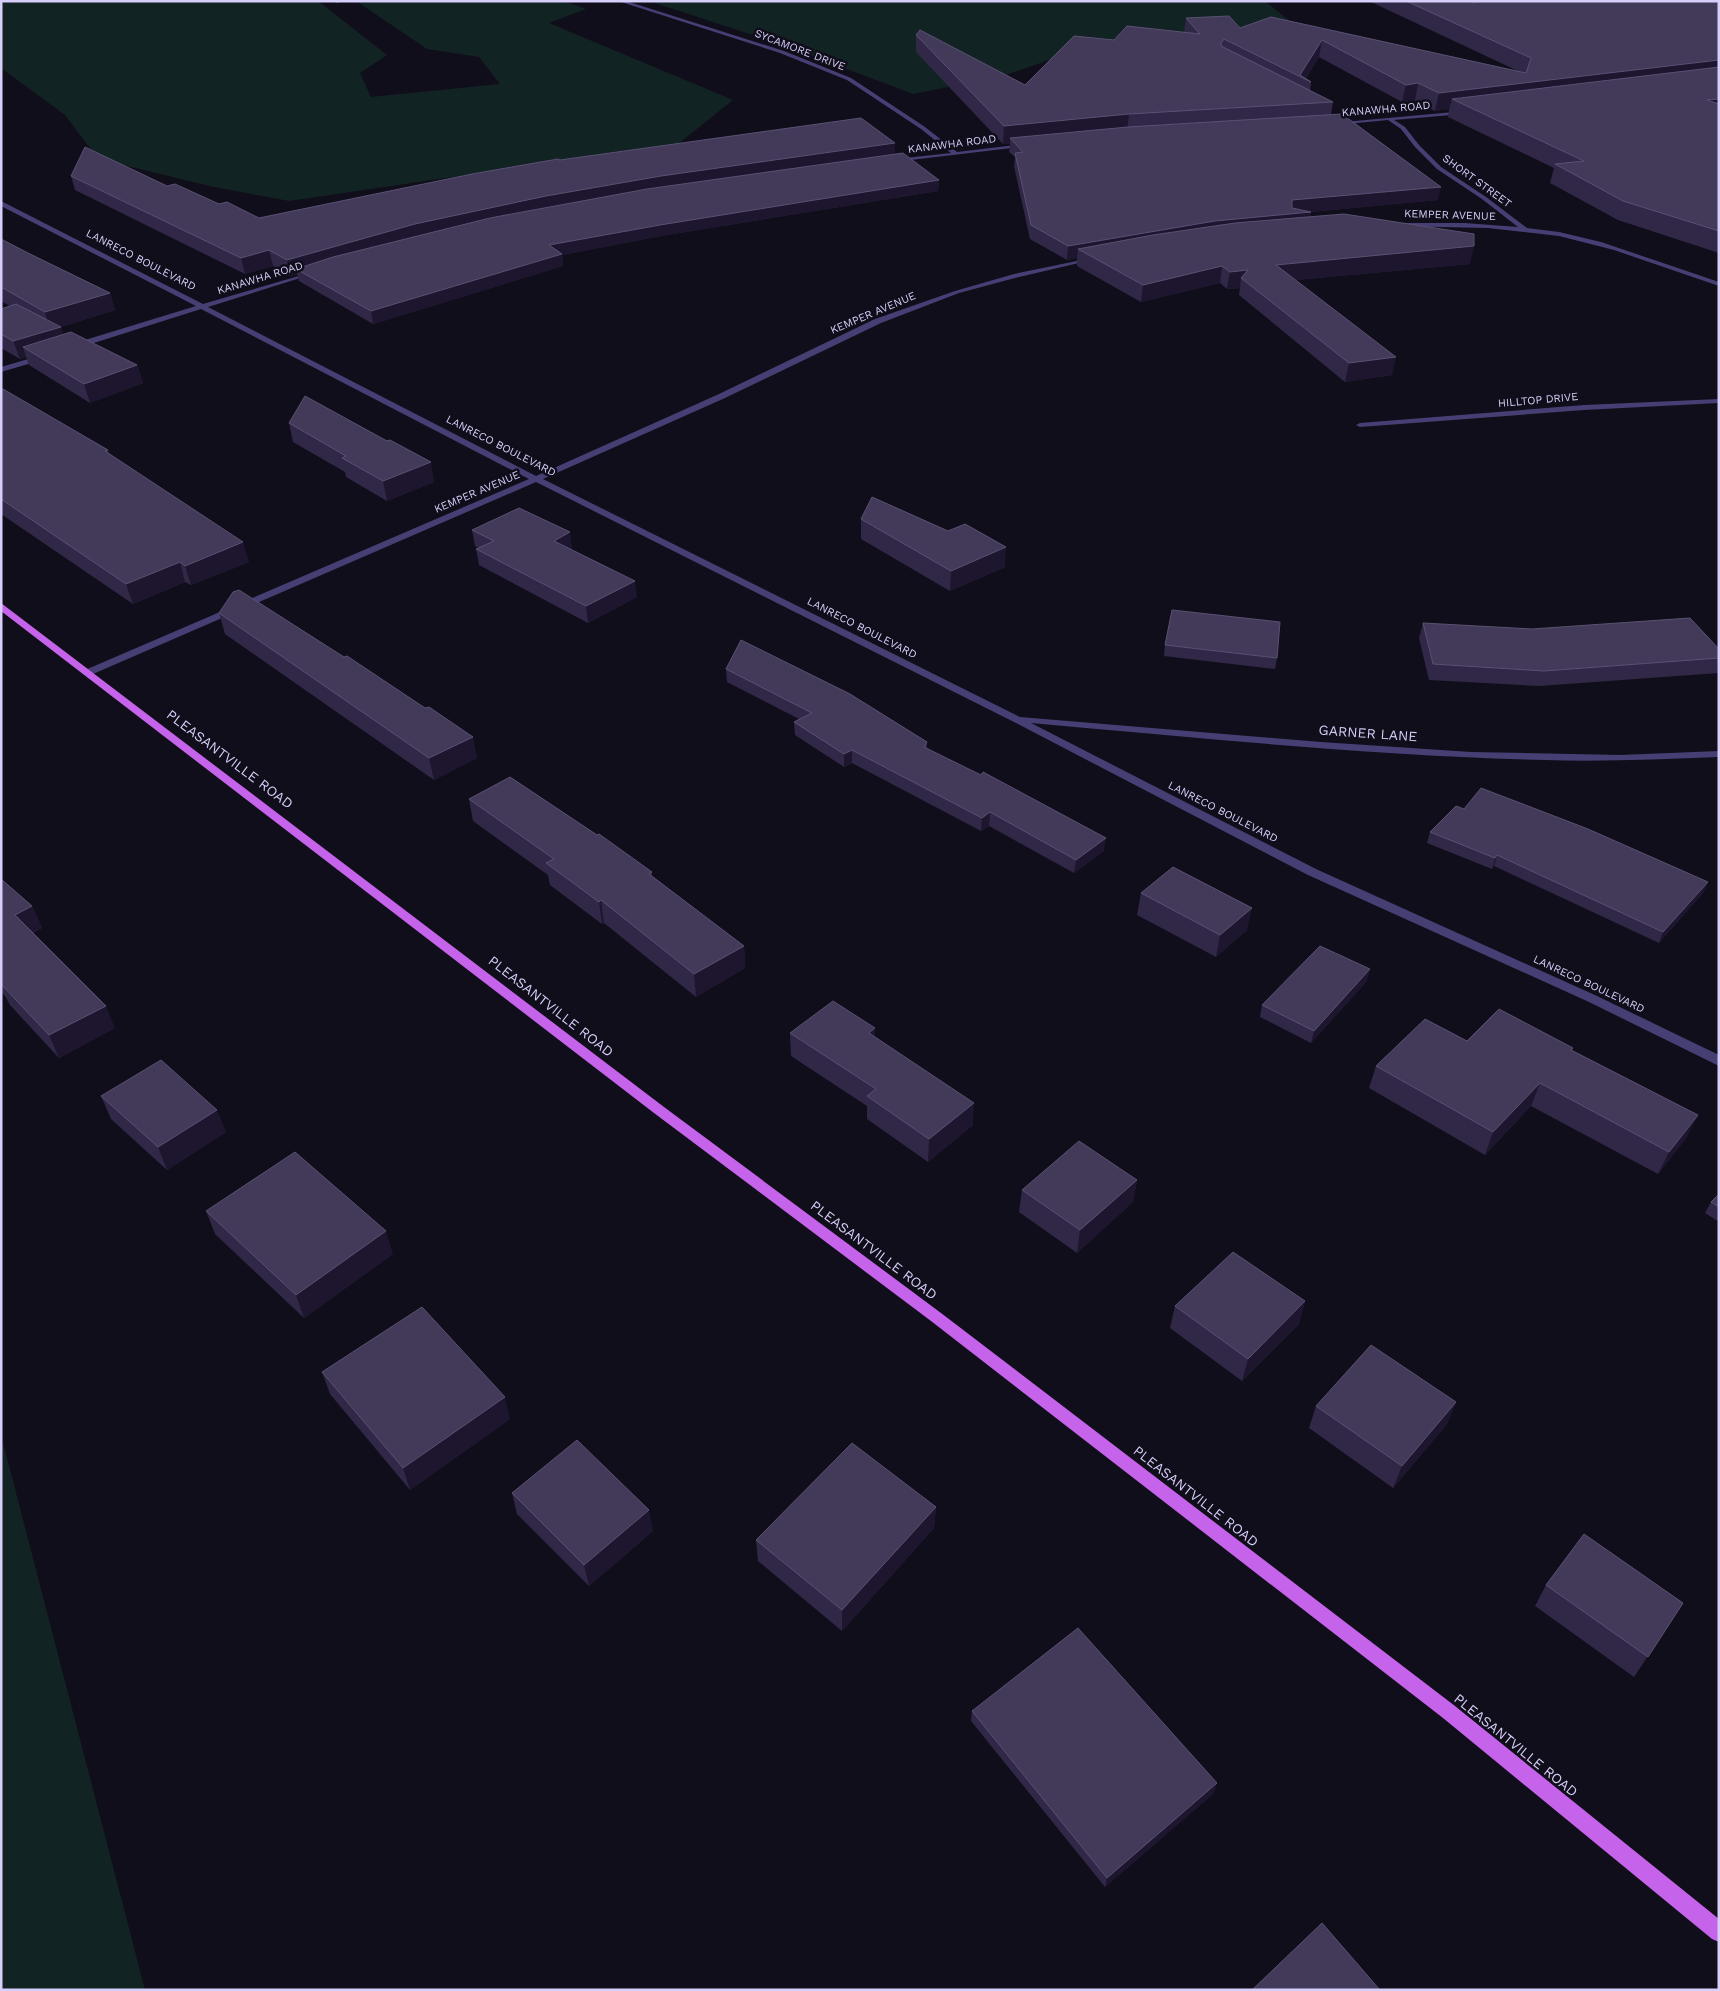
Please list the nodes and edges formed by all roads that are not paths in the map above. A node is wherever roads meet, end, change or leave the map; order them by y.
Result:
1 (620, 1) edge
2 (1468, 111) edge
3 (1391, 120) junction
4 (1332, 121) edge
5 (1030, 145) edge
6 (955, 153) junction
7 (889, 162) edge
8 (1, 203) edge
9 (1389, 224) edge
10 (1526, 230) junction
11 (1099, 257) edge
12 (323, 269) edge
13 (1719, 284) edge
14 (204, 306) junction
15 (70, 348) edge
16 (52, 353) edge
17 (1, 370) edge
18 (1719, 401) edge
19 (1360, 425) dead end
20 (536, 479) junction
21 (1, 606) edge
22 (89, 672) junction
23 (1016, 719) junction
24 (1719, 754) edge
25 (1719, 1060) edge
26 (1719, 1932) edge

1 - 6 street, SYCAMORE DRIVE
2 - 3 street, KANAWHA ROAD
3 - 4 street, KANAWHA ROAD
3 - 10 street, SHORT STREET
5 - 6 street, KANAWHA ROAD
6 - 7 street, KANAWHA ROAD
8 - 14 street, LANRECO BOULEVARD
9 - 10 street, KEMPER AVENUE
10 - 13 street, KEMPER AVENUE
11 - 20 street, KEMPER AVENUE
12 - 14 street, KANAWHA ROAD
14 - 15 street, KANAWHA ROAD
14 - 20 street, LANRECO BOULEVARD
16 - 17 street
18 - 19 street, HILLTOP DRIVE
20 - 22 street, KEMPER AVENUE
20 - 23 street, LANRECO BOULEVARD
21 - 22 main road, PLEASANTVILLE ROAD
22 - 26 main road, PLEASANTVILLE ROAD
23 - 24 street, GARNER LANE
23 - 25 street, LANRECO BOULEVARD

